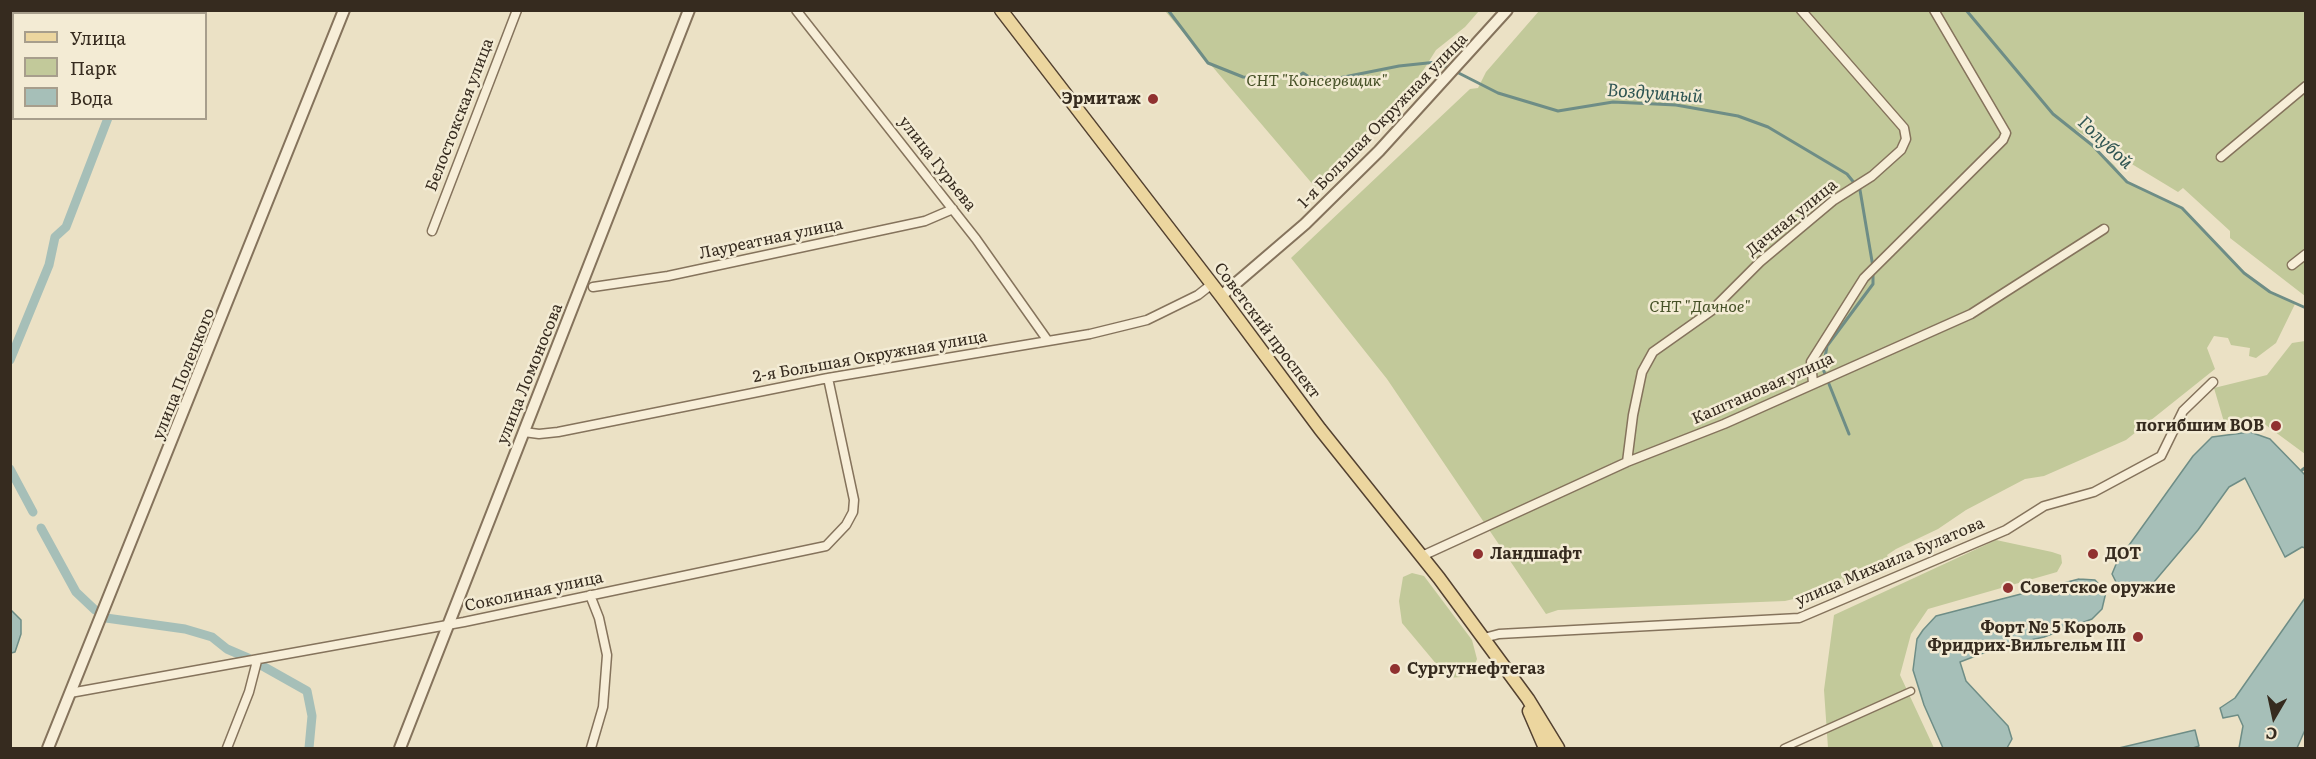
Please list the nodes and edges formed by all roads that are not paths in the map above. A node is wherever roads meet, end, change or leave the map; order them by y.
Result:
1 (345, 10) edge
2 (517, 10) edge
3 (689, 10) edge
4 (796, 10) edge
5 (1002, 10) edge
6 (1508, 10) edge
7 (1801, 10) edge
8 (1934, 10) edge
9 (2306, 86) edge
10 (2221, 157) dead end
11 (953, 209) junction
12 (2104, 229) dead end
13 (432, 231) dead end
14 (2306, 254) edge
15 (2292, 265) dead end
16 (1212, 284) junction
17 (593, 287) dead end
18 (1221, 296) junction
19 (1048, 341) junction
20 (828, 378) junction
21 (2213, 382) dead end
22 (1813, 383) junction
23 (524, 432) junction
24 (1627, 462) junction
25 (1422, 556) junction
26 (590, 595) junction
27 (447, 624) junction
28 (1484, 638) junction
29 (256, 660) junction
30 (1507, 670) junction
31 (1911, 691) dead end
32 (70, 693) junction
33 (48, 748) edge
34 (227, 748) edge
35 (400, 748) edge
36 (591, 748) edge
37 (1545, 748) edge
38 (1558, 748) edge
39 (1784, 748) edge

1 - 32 street, улица Полецкого
2 - 13 street, Белостокская улица
3 - 23 street, улица Ломоносова
4 - 11 street, улица Гурьева
5 - 16 main road, Советский проспект
6 - 18 street, 1-я Большая Окружная улица
7 - 24 street, Дачная улица
8 - 22 street
9 - 10 street
11 - 17 street, Лауреатная улица
11 - 19 street, улица Гурьева
12 - 22 street, Каштановая улица
14 - 15 street
16 - 18 main road, Советский проспект
16 - 19 street, 2-я Большая Окружная улица
18 - 25 main road, Советский проспект
19 - 20 street, 2-я Большая Окружная улица
20 - 23 street, 2-я Большая Окружная улица
20 - 26 street, Соколиная улица
21 - 28 street, улица Михаила Булатова
22 - 24 street, Каштановая улица
23 - 27 street, улица Ломоносова
24 - 25 street, Каштановая улица
25 - 28 main road, Советский проспект
26 - 27 street, Соколиная улица
26 - 36 street
27 - 29 street, Соколиная улица
27 - 35 street, улица Ломоносова
28 - 30 main road, Советский проспект
29 - 32 street, Соколиная улица
29 - 34 street
30 - 37 main road, Советский проспект
30 - 38 main road, Советский проспект
31 - 39 street
32 - 33 street, улица Полецкого

